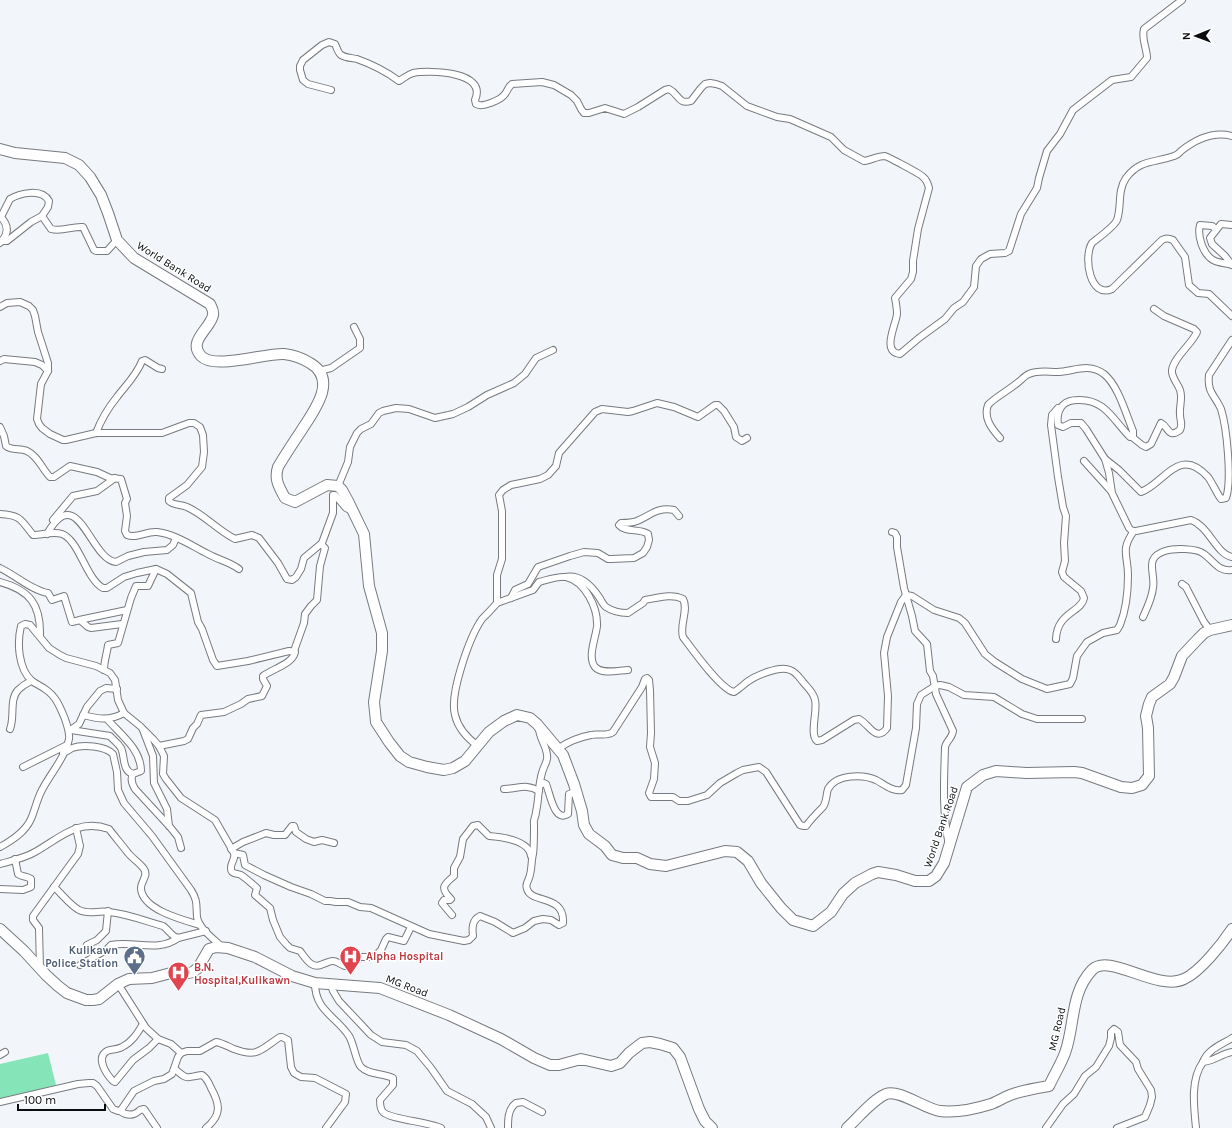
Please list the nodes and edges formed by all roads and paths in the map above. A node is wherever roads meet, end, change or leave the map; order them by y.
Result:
1 (1182, 0) edge
2 (331, 90) dead end
3 (1232, 136) edge
4 (0, 149) edge
5 (42, 216) junction
6 (0, 217) edge
7 (1232, 225) edge
8 (1216, 229) junction
9 (117, 240) junction
10 (0, 242) edge
11 (1232, 265) edge
12 (0, 307) edge
13 (1154, 309) dead end
14 (1232, 316) edge
15 (354, 327) dead end
16 (1232, 340) edge
17 (553, 350) dead end
18 (0, 361) edge
19 (162, 369) dead end
20 (48, 371) junction
21 (319, 372) junction
22 (1063, 405) junction
23 (0, 426) edge
24 (96, 433) junction
25 (1132, 437) junction
26 (747, 438) dead end
27 (1000, 438) dead end
28 (1105, 459) junction
29 (1084, 461) dead end
30 (115, 478) junction
31 (338, 486) junction
32 (1112, 493) junction
33 (354, 511) junction
34 (0, 514) edge
35 (680, 516) dead end
36 (53, 524) junction
37 (1134, 531) junction
38 (892, 532) dead end
39 (47, 534) junction
40 (176, 538) junction
41 (321, 544) junction
42 (1232, 557) edge
43 (0, 568) edge
44 (156, 569) junction
45 (239, 569) dead end
46 (1232, 570) edge
47 (565, 577) junction
48 (0, 582) edge
49 (1182, 584) dead end
50 (906, 595) junction
51 (511, 598) junction
52 (497, 603) junction
53 (127, 610) junction
54 (1143, 617) dead end
55 (80, 620) junction
56 (122, 624) junction
57 (1232, 625) edge
58 (1210, 630) junction
59 (40, 636) junction
60 (1056, 639) dead end
61 (294, 651) junction
62 (104, 670) junction
63 (628, 670) dead end
64 (31, 681) junction
65 (935, 686) junction
66 (117, 689) junction
67 (124, 713) junction
68 (83, 715) junction
69 (107, 719) junction
70 (1082, 719) dead end
71 (539, 725) junction
72 (10, 729) dead end
73 (143, 729) junction
74 (70, 731) junction
75 (67, 745) junction
76 (159, 746) junction
77 (478, 746) junction
78 (559, 748) junction
79 (63, 753) junction
80 (23, 767) dead end
81 (133, 774) junction
82 (540, 788) junction
83 (504, 789) dead end
84 (576, 792) junction
85 (170, 827) junction
86 (76, 828) junction
87 (334, 843) dead end
88 (949, 846) junction
89 (0, 847) edge
90 (181, 848) dead end
91 (233, 851) junction
92 (532, 858) junction
93 (15, 859) junction
94 (0, 864) edge
95 (54, 886) junction
96 (0, 889) edge
97 (108, 911) junction
98 (452, 915) dead end
99 (200, 925) junction
100 (411, 927) junction
101 (0, 929) edge
102 (1232, 929) edge
103 (206, 931) junction
104 (178, 938) junction
105 (87, 945) dead end
106 (222, 947) junction
107 (80, 965) dead end
108 (40, 968) junction
109 (315, 983) junction
110 (118, 984) junction
111 (331, 985) junction
112 (143, 1024) junction
113 (1232, 1038) edge
114 (158, 1039) junction
115 (1232, 1052) edge
116 (181, 1053) junction
117 (1203, 1062) junction
118 (175, 1069) junction
119 (0, 1102) edge
120 (120, 1111) junction
121 (542, 1112) dead end
122 (157, 1128) edge
123 (206, 1128) edge
124 (326, 1128) edge
125 (441, 1128) edge
126 (491, 1128) edge
127 (508, 1128) edge
128 (712, 1128) edge
129 (847, 1128) edge
130 (1046, 1128) edge
131 (1117, 1128) edge
132 (1196, 1128) edge

1 - 2 street
3 - 14 street
4 - 9 main road, World Bank Road
5 - 6 street
5 - 9 street
5 - 10 street
6 - 10 street
7 - 8 street
8 - 11 street
8 - 11 street
9 - 21 main road, World Bank Road
12 - 20 street
13 - 25 street
15 - 21 street
16 - 28 street
17 - 31 street
18 - 20 street
19 - 24 street
20 - 24 street
21 - 31 main road
22 - 25 street
22 - 28 street
22 - 60 street
23 - 30 street
24 - 41 street
25 - 27 street
26 - 52 street
28 - 32 street
29 - 32 street
30 - 36 street
30 - 40 street
31 - 33 main road, World Bank Road
32 - 37 street
33 - 41 street
33 - 77 main road, World Bank Road
34 - 39 street
35 - 51 street
36 - 39 street
36 - 40 street
37 - 42 street
37 - 50 street
38 - 50 street
39 - 44 street
40 - 45 street
41 - 61 street
43 - 55 street
44 - 53 street
44 - 61 street
46 - 54 street
47 - 50 street
47 - 51 street
47 - 63 street
48 - 59 street
49 - 58 street
50 - 65 street
51 - 52 street
52 - 77 street
53 - 55 street
53 - 56 street
55 - 56 street
56 - 62 street
57 - 58 main road, World Bank Road
58 - 88 main road, World Bank Road
59 - 62 street
59 - 64 street
61 - 76 street
62 - 66 street
64 - 72 street
64 - 74 street
65 - 70 street
65 - 78 street
65 - 88 street
66 - 67 street
66 - 68 street
67 - 69 street
67 - 73 street
68 - 69 street
68 - 74 street
69 - 81 street
71 - 77 main road, World Bank Road
71 - 78 main road, World Bank Road
71 - 82 street
73 - 76 street
73 - 85 street
74 - 75 street
74 - 81 street
75 - 79 street
75 - 80 street
76 - 91 street
78 - 84 main road, World Bank Road
79 - 89 street
79 - 99 street
81 - 85 street
82 - 83 street
82 - 84 street
82 - 92 street
84 - 88 main road, World Bank Road
85 - 90 street
86 - 93 street
86 - 95 street
86 - 99 street
87 - 91 street
91 - 100 street
91 - 100 street
92 - 98 street
92 - 100 street
93 - 94 street
93 - 96 street
95 - 97 street
95 - 108 street
97 - 104 street
97 - 105 street
99 - 103 street
101 - 108 main road
102 - 129 main road, MG Road
103 - 104 street
103 - 106 street
104 - 107 street
106 - 109 main road, MG Road
106 - 110 main road
108 - 110 main road
109 - 111 main road, MG Road
109 - 125 street
110 - 112 street
111 - 126 street
111 - 128 main road, MG Road
112 - 114 street
112 - 114 street
113 - 117 street
114 - 116 street
115 - 117 street
116 - 118 street
116 - 124 street
117 - 132 street
118 - 120 street
118 - 123 street
119 - 120 street
120 - 122 street
121 - 127 street
130 - 131 street

